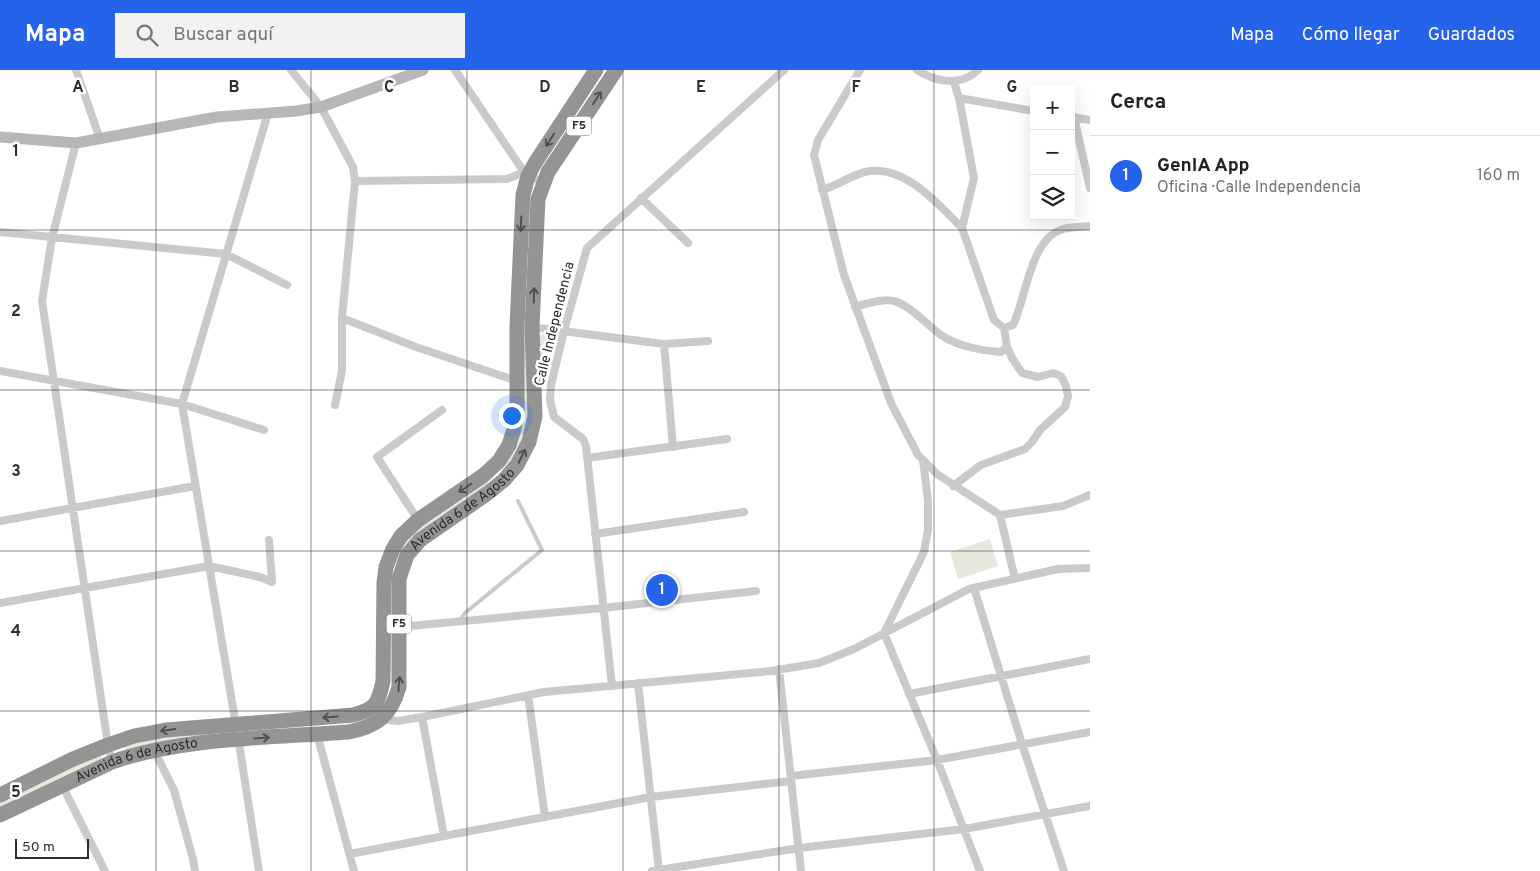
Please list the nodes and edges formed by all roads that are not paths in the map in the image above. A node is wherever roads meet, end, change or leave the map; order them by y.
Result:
1 (76, 70) edge
2 (291, 70) edge
3 (423, 70) edge
4 (454, 70) edge
5 (596, 70) edge
6 (616, 70) edge
7 (784, 70) edge
8 (860, 70) edge
9 (917, 70) edge
10 (978, 70) edge
11 (954, 82) junction
12 (959, 98) junction
13 (321, 107) junction
14 (1030, 109) edge
15 (268, 113) junction
16 (1075, 117) edge
17 (1090, 120) edge
18 (1075, 125) edge
19 (0, 137) edge
20 (100, 139) junction
21 (76, 143) junction
22 (526, 174) junction
23 (355, 181) junction
24 (543, 184) junction
25 (1090, 188) edge
26 (822, 190) junction
27 (641, 198) junction
28 (1090, 226) edge
29 (962, 228) junction
30 (0, 232) edge
31 (52, 238) junction
32 (688, 243) dead end
33 (226, 254) junction
34 (287, 286) dead end
35 (855, 307) junction
36 (342, 318) junction
37 (517, 326) junction
38 (532, 326) junction
39 (1004, 328) junction
40 (564, 331) junction
41 (708, 340) dead end
42 (664, 344) junction
43 (1007, 346) junction
44 (0, 371) edge
45 (54, 381) junction
46 (517, 381) junction
47 (182, 404) junction
48 (335, 405) dead end
49 (442, 410) dead end
50 (264, 430) dead end
51 (727, 439) dead end
52 (673, 447) junction
53 (587, 458) junction
54 (923, 460) junction
55 (490, 469) junction
56 (501, 482) junction
57 (195, 486) junction
58 (953, 486) junction
59 (1090, 495) edge
60 (518, 501) dead end
61 (72, 508) junction
62 (744, 512) dead end
63 (1000, 515) junction
64 (418, 520) junction
65 (0, 521) edge
66 (595, 534) junction
67 (269, 540) dead end
68 (400, 552) junction
69 (209, 566) junction
70 (1090, 568) edge
71 (1015, 579) junction
72 (974, 588) junction
73 (84, 589) junction
74 (756, 591) dead end
75 (0, 603) edge
76 (603, 608) junction
77 (459, 622) junction
78 (399, 627) junction
79 (884, 633) junction
80 (1090, 659) edge
81 (779, 669) junction
82 (1001, 676) junction
83 (638, 683) junction
84 (612, 686) junction
85 (909, 694) junction
86 (528, 696) junction
87 (378, 700) junction
88 (351, 715) junction
89 (422, 717) junction
90 (381, 719) junction
91 (236, 723) junction
92 (352, 731) junction
93 (1090, 732) edge
94 (317, 734) junction
95 (239, 740) junction
96 (108, 744) junction
97 (1022, 744) junction
98 (154, 750) junction
99 (937, 760) junction
100 (112, 762) junction
101 (791, 779) junction
102 (62, 785) junction
103 (0, 795) edge
104 (651, 797) junction
105 (1090, 806) edge
106 (0, 815) edge
107 (1046, 815) junction
108 (546, 817) junction
109 (964, 829) junction
110 (444, 836) junction
111 (799, 848) junction
112 (350, 854) junction
113 (105, 871) edge
114 (195, 871) edge
115 (259, 871) edge
116 (354, 871) edge
117 (656, 871) edge
118 (801, 871) edge
119 (980, 871) edge
120 (1064, 871) edge

1 - 20 street
2 - 13 street
3 - 13 street
4 - 22 street
5 -> 22 highway, Avenida 6 de Agosto / F5
24 -> 6 highway, Avenida 6 de Agosto / F5
7 - 27 street, Calle Independencia
8 - 26 street
9 - 11 street
10 - 11 street
11 - 12 street
12 - 14 street
12 - 29 street
13 - 15 street
13 - 23 street
15 - 20 street
15 - 33 street
16 - 17 street
18 - 25 street
19 - 21 street
20 - 21 street
21 - 31 street
22 - 23 street
22 - 24 street
22 -> 37 highway, Avenida 6 de Agosto / F5
23 - 36 street
38 -> 24 highway, Avenida 6 de Agosto / F5
26 - 29 street
26 - 35 street
27 - 32 street
27 - 40 street, Calle Independencia
28 - 39 street
29 - 39 street
30 - 31 street
31 - 33 street
31 - 45 street
33 - 34 street
33 - 47 street
35 - 43 street
35 - 54 street
36 - 46 street
36 - 48 street
37 - 38 street
37 - 46 highway, Avenida 6 de Agosto / F5
38 - 40 street
56 -> 38 highway, Avenida 6 de Agosto / F5
39 - 43 street
40 - 42 street
40 - 53 street, Calle Independencia
41 - 42 street
42 - 52 street
43 - 58 street
44 - 45 street
45 - 47 street
45 - 61 street
46 - 55 highway, Avenida 6 de Agosto / F5
47 - 50 street
47 - 57 street
49 - 64 street
51 - 52 street
52 - 53 street
53 - 66 street, Calle Independencia
54 - 58 street
54 - 79 street
55 - 56 highway
55 -> 64 highway, Avenida 6 de Agosto / F5
56 - 68 highway, Avenida 6 de Agosto / F5
57 - 61 street
57 - 69 street
58 - 63 street
59 - 63 street
60 - 77 lane
61 - 65 street
61 - 73 street
62 - 66 street
63 - 71 street
64 - 68 highway, Avenida 6 de Agosto / F5
66 - 76 street, Calle Independencia
67 - 69 street
68 - 78 highway, Avenida 6 de Agosto / F5
68 - 87 highway, Avenida 6 de Agosto / F5
69 - 73 street
69 - 91 street
70 - 71 street
71 - 72 street
72 - 79 street
72 - 82 street
73 - 75 street
73 - 96 street
74 - 76 street
76 - 77 street
76 - 84 street, Calle Independencia
77 - 78 street
90 -> 78 highway, Avenida 6 de Agosto / F5
79 - 81 street
79 - 85 street
80 - 82 street
81 - 83 street
81 - 101 street
82 - 85 street
82 - 97 street
83 - 84 street
83 - 104 street
84 - 86 street
85 - 99 street
86 - 89 street
86 - 108 street
87 - 88 highway, Avenida 6 de Agosto
87 - 90 highway
88 -> 91 highway, Avenida 6 de Agosto
88 - 92 highway
89 - 90 street
89 - 110 street
90 - 92 highway, Avenida 6 de Agosto / F5
91 - 95 street
91 -> 96 highway, Avenida 6 de Agosto
92 - 94 highway, Avenida 6 de Agosto / F5
93 - 97 street
95 -> 94 highway, Avenida 6 de Agosto / F5
94 - 112 street
95 - 98 highway, Avenida 6 de Agosto / F5
95 - 115 street
96 - 100 street
96 - 103 highway, Avenida 6 de Agosto
97 - 99 street
97 - 107 street
98 - 100 highway, Avenida 6 de Agosto / F5
98 - 114 street
99 - 101 street
99 - 109 street
100 - 102 highway, Avenida 6 de Agosto / F5
101 - 104 street
101 - 111 street
102 - 106 highway, Avenida 6 de Agosto / F5
102 - 113 street
104 - 108 street
104 - 117 street
105 - 107 street
107 - 109 street
107 - 120 street
108 - 110 street
109 - 111 street
109 - 119 street
110 - 112 street
111 - 117 street
111 - 118 street
112 - 116 street

